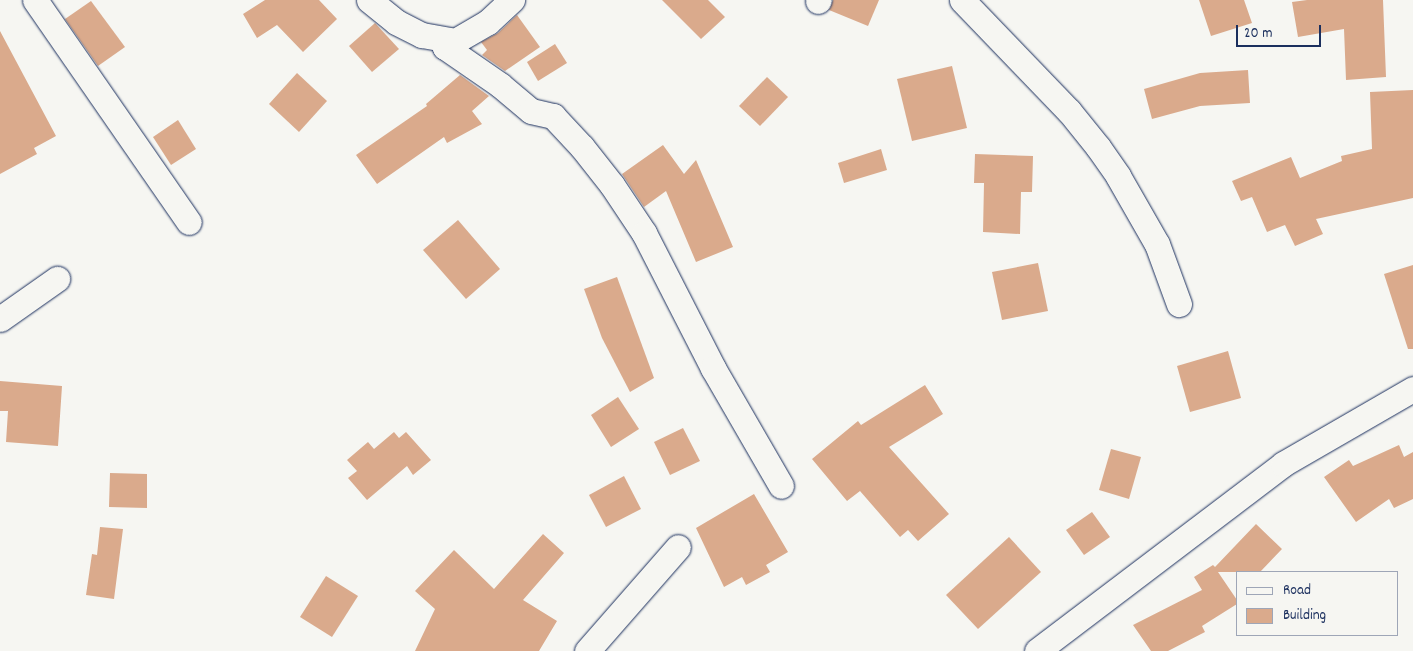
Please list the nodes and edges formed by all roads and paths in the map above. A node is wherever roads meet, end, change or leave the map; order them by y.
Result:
1 (35, 0) edge
2 (369, 0) edge
3 (512, 0) edge
4 (962, 0) edge
5 (445, 47) junction
6 (189, 222) dead end
7 (57, 279) dead end
8 (1179, 304) dead end
9 (0, 319) edge
10 (1413, 389) edge
11 (781, 486) dead end
12 (678, 547) dead end
13 (587, 651) edge
14 (1037, 651) edge

1 - 6 street
2 - 5 street
3 - 5 street
4 - 8 street
5 - 11 street
7 - 9 street
10 - 14 street
12 - 13 street

